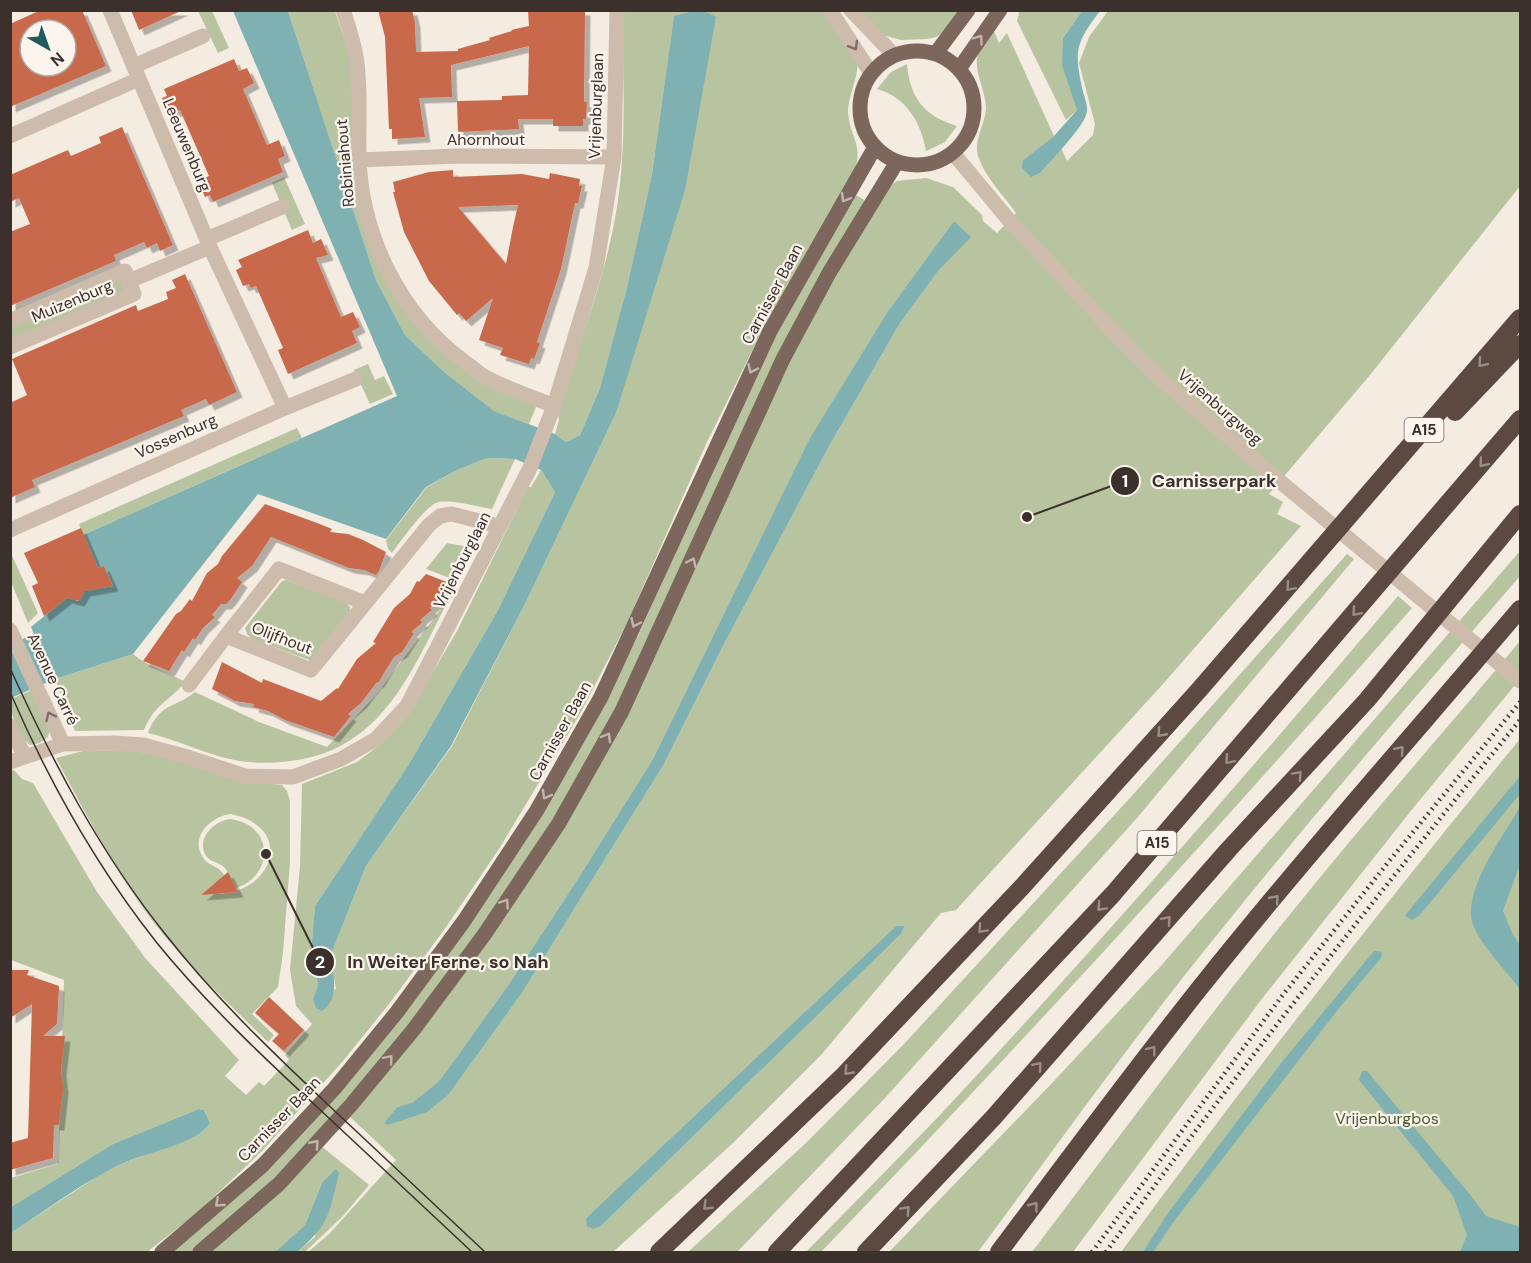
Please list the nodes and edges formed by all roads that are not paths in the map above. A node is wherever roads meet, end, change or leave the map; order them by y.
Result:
1 (110, 10) edge
2 (343, 10) edge
3 (617, 10) edge
4 (830, 10) edge
5 (851, 10) edge
6 (968, 10) edge
7 (1000, 10) edge
8 (203, 36) dead end
9 (936, 53) junction
10 (894, 55) junction
11 (959, 69) junction
12 (136, 73) junction
13 (871, 73) junction
14 (10, 136) edge
15 (875, 147) junction
16 (953, 153) junction
17 (614, 157) junction
18 (359, 160) junction
19 (897, 162) junction
20 (282, 207) dead end
21 (209, 243) junction
22 (129, 280) junction
23 (1521, 318) edge
24 (10, 321) edge
25 (1521, 344) edge
26 (10, 348) edge
27 (356, 378) dead end
28 (554, 406) junction
29 (285, 408) junction
30 (1521, 419) edge
31 (1521, 514) edge
32 (498, 526) junction
33 (10, 530) edge
34 (1328, 543) junction
35 (365, 603) junction
36 (1521, 609) edge
37 (12, 632) edge
38 (226, 636) junction
39 (1521, 681) edge
40 (189, 685) dead end
41 (10, 726) edge
42 (63, 744) junction
43 (18, 759) edge
44 (162, 1252) edge
45 (200, 1252) edge
46 (659, 1252) edge
47 (777, 1252) edge
48 (866, 1252) edge
49 (999, 1252) edge

1 - 12 street, Leeuwenburg
2 - 18 street, Robiniahout
3 - 17 street, Vrijenburglaan
4 -> 13 street
5 - 10 street
6 - 9 main road
11 -> 7 main road
8 - 12 street
9 - 10 main road
9 - 11 main road
10 - 13 main road
11 - 16 main road
12 - 14 street
12 - 21 street, Leeuwenburg
13 - 15 main road
15 - 19 main road
15 -> 44 main road, Carnisser Baan
16 - 19 main road
16 - 39 street, Vrijenburgweg
17 - 18 street, Ahornhout
17 - 28 street, Vrijenburglaan
18 - 28 street, Robiniahout
45 -> 19 main road
20 - 21 street
21 - 22 street, Muizenburg
21 - 29 street, Leeuwenburg
22 - 24 street, Muizenburg
22 - 26 street, Muizenburg
23 -> 34 highway, A15
25 - 34 highway, A15
27 - 29 street, Vossenburg
28 - 32 street, Vrijenburglaan
29 - 33 street, Vossenburg
30 -> 47 highway, A15
48 -> 31 highway
32 - 35 street, Olijfhout
32 - 42 street, Vrijenburglaan
34 -> 46 highway, A15
35 - 38 street, Olijfhout
35 - 38 street, Olijfhout
49 -> 36 highway
42 -> 37 street, Avenue Carré
38 - 40 street, Olijfhout
41 - 43 street
42 - 43 street, Vrijenburglaan

